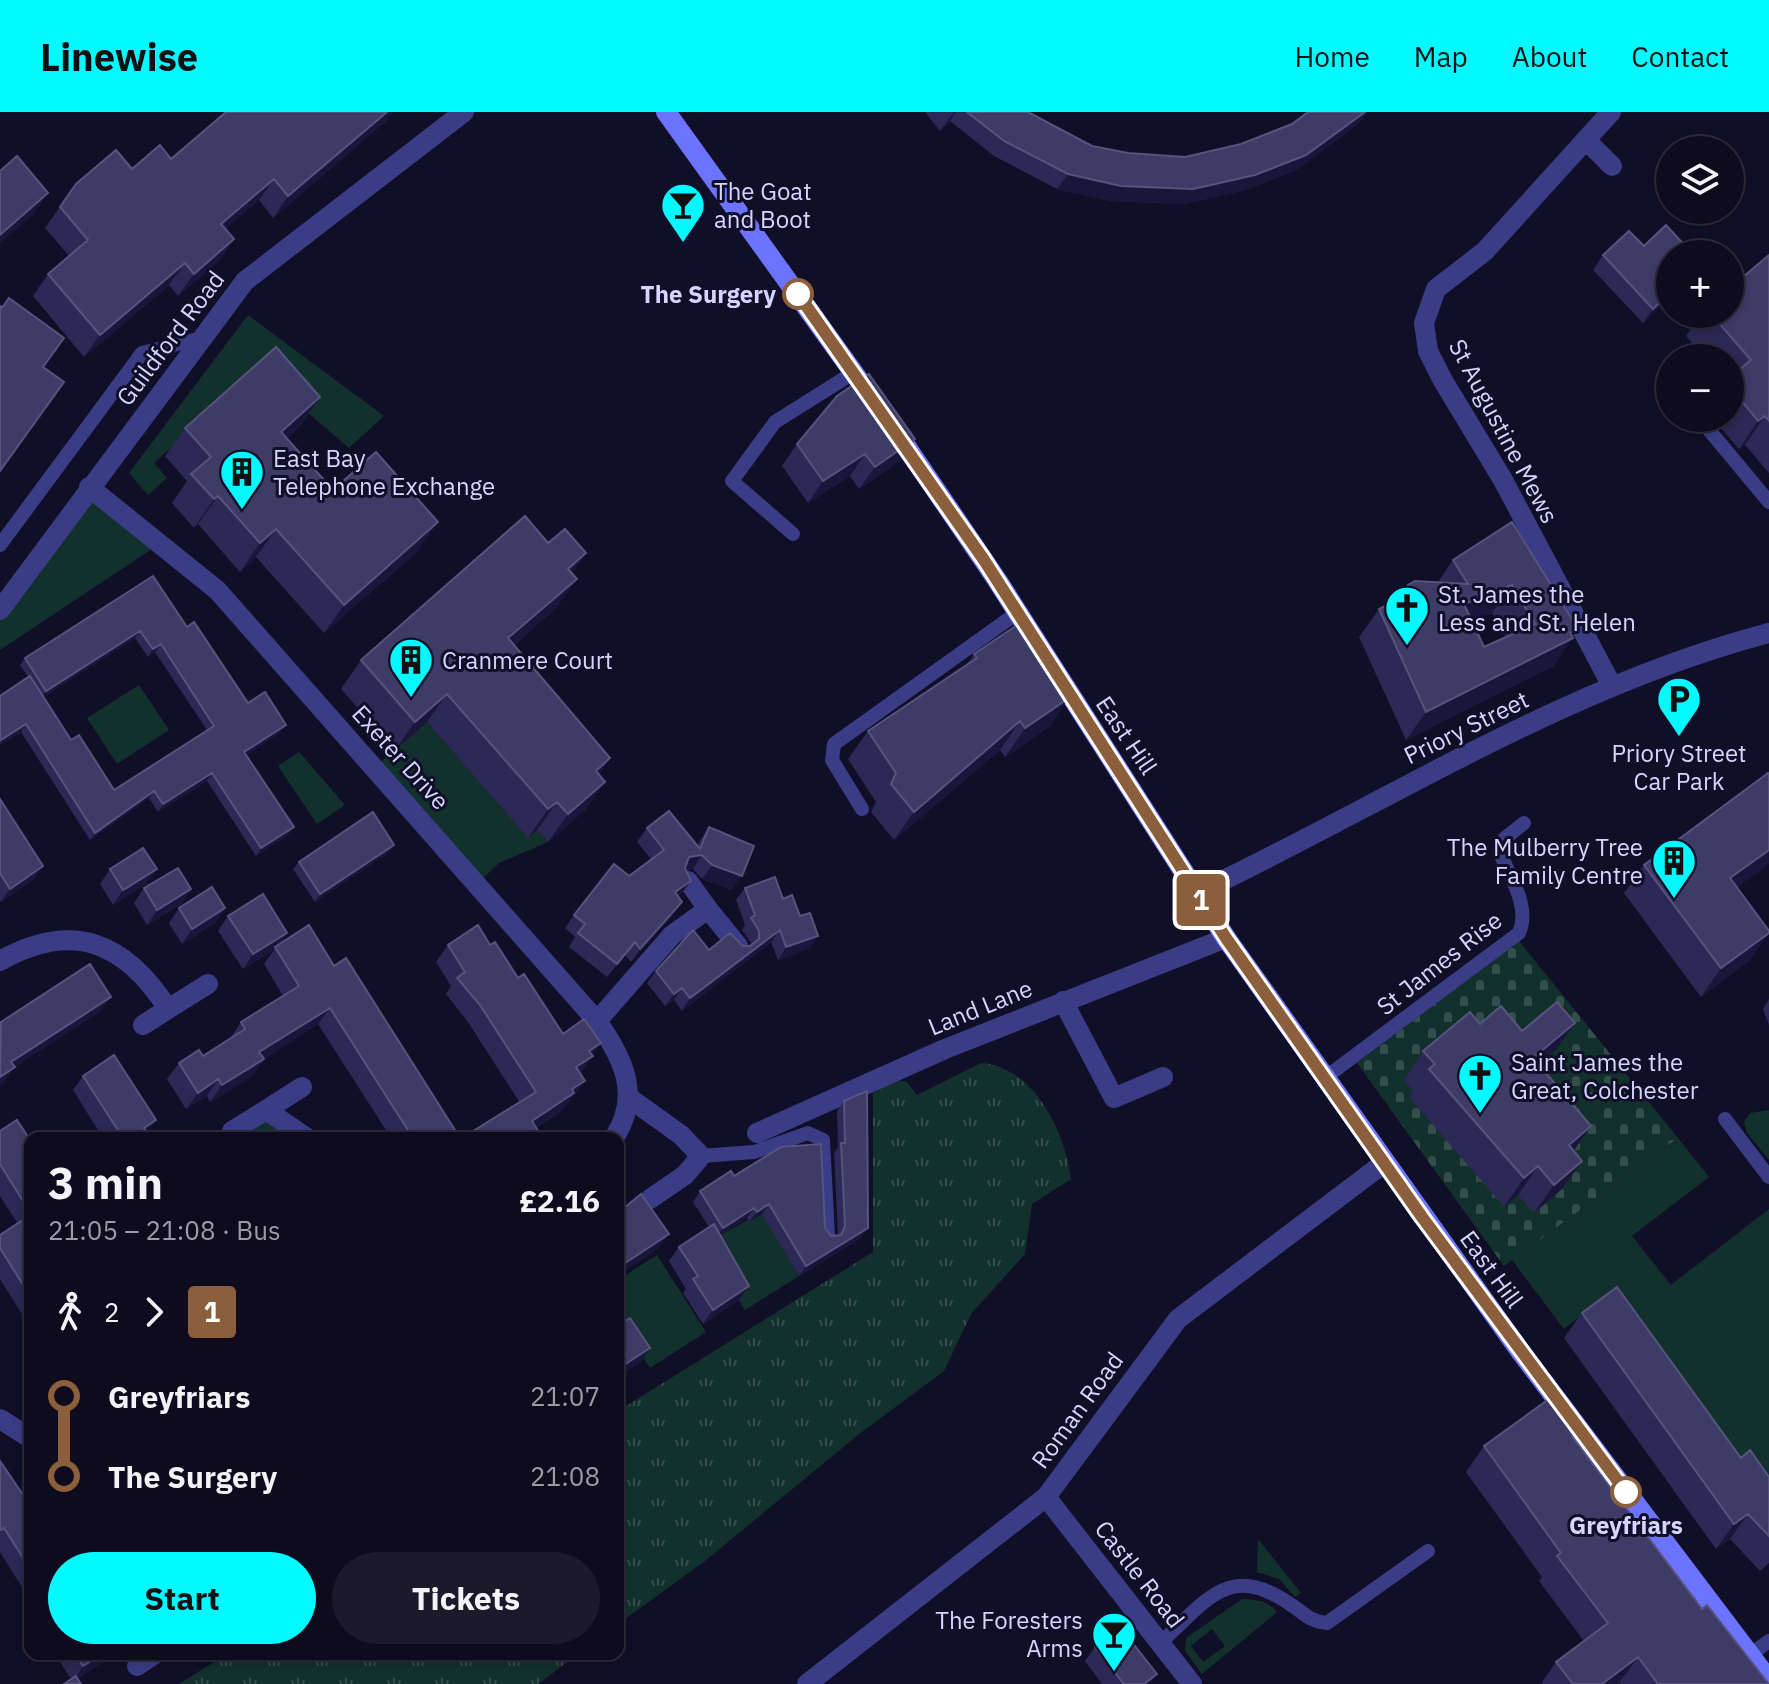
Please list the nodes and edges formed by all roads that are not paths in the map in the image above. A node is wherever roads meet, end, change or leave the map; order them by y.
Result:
1 (464, 112) edge
2 (666, 112) edge
3 (1611, 112) edge
4 (1586, 140) junction
5 (1612, 166) dead end
6 (202, 338) junction
7 (853, 373) junction
8 (1711, 432) edge
9 (89, 487) junction
10 (1769, 502) edge
11 (793, 534) dead end
12 (0, 545) edge
13 (0, 610) edge
14 (1017, 613) junction
15 (1769, 633) edge
16 (1612, 686) junction
17 (862, 809) dead end
18 (1524, 823) dead end
19 (688, 881) edge
20 (1197, 893) junction
21 (708, 909) junction
22 (1226, 938) junction
23 (738, 946) edge
24 (0, 961) edge
25 (208, 984) dead end
26 (1063, 1001) junction
27 (168, 1009) junction
28 (597, 1021) junction
29 (143, 1025) dead end
30 (1163, 1077) dead end
31 (1326, 1077) junction
32 (302, 1087) dead end
33 (628, 1097) junction
34 (266, 1110) junction
35 (1725, 1119) dead end
36 (232, 1131) dead end
37 (298, 1132) edge
38 (616, 1132) edge
39 (757, 1133) dead end
40 (701, 1156) junction
41 (1384, 1163) junction
42 (1769, 1177) edge
43 (650, 1199) dead end
44 (828, 1237) edge
45 (0, 1419) edge
46 (24, 1434) edge
47 (1046, 1497) junction
48 (1428, 1551) dead end
49 (1769, 1641) edge
50 (1160, 1643) junction
51 (1750, 1655) junction
52 (146, 1660) edge
53 (137, 1666) dead end
54 (1769, 1680) edge
55 (807, 1684) edge
56 (1192, 1684) edge

1 - 6 street, Guildford Road
2 - 7 street, East Hill
3 - 4 street, St Augustine Mews
4 - 5 street
4 - 16 street, St Augustine Mews
6 - 9 street, Guildford Road
6 - 12 lane
7 - 11 lane
7 - 14 street, East Hill
8 - 10 lane
9 - 13 street, Guildford Road
9 - 28 street, Exeter Drive
14 - 17 lane
14 - 20 street, East Hill
15 - 16 street, Priory Street
16 - 20 street, Priory Street
18 - 31 lane, St James Rise
19 - 21 street
20 - 22 street, East Hill
21 - 23 street
21 - 28 street
22 - 26 street, Land Lane
22 - 31 street, East Hill
24 - 27 street
25 - 27 street
26 - 30 street
26 - 39 street, Land Lane
27 - 29 street
28 - 33 street, Exeter Drive
31 - 41 street, East Hill
32 - 34 street
33 - 38 street
33 - 40 street
34 - 36 street
34 - 37 street
35 - 42 lane
40 - 43 street
40 - 44 lane
41 - 47 street, Roman Road
41 - 51 street, East Hill
45 - 46 street
47 - 50 street, Castle Road
47 - 55 street, Roman Road
48 - 50 lane
49 - 51 lane
50 - 56 street, Castle Road
51 - 54 street, East Hill
52 - 53 street

